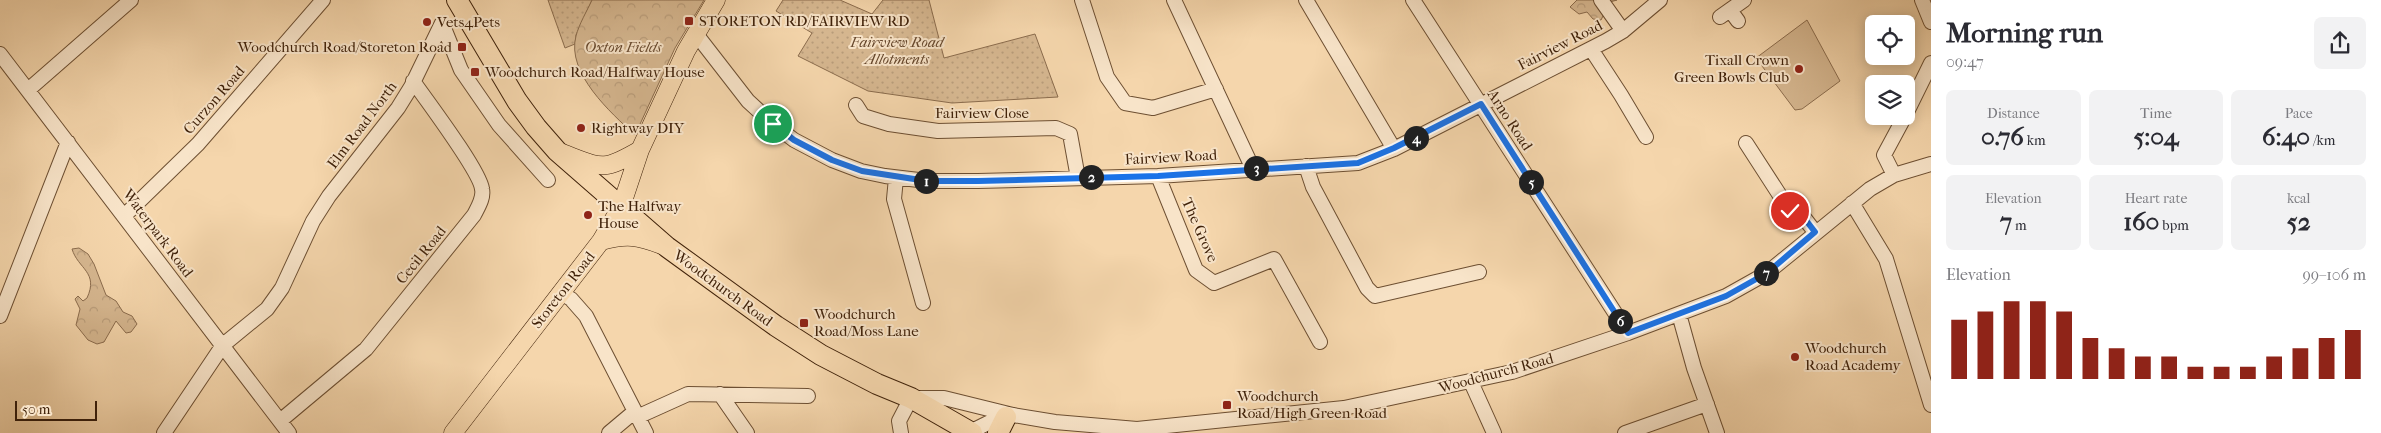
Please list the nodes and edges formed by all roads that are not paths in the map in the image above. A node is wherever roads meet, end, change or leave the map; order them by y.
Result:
1 (131, 0) edge
2 (323, 0) edge
3 (457, 0) edge
4 (716, 0) edge
5 (1082, 0) edge
6 (1174, 0) edge
7 (1306, 0) edge
8 (1412, 0) edge
9 (1601, 0) edge
10 (1660, 0) edge
11 (1744, 0) edge
12 (1922, 0) edge
13 (1729, 16) dead end
14 (1931, 22) edge
15 (1622, 31) junction
16 (696, 34) junction
17 (1591, 49) junction
18 (0, 54) edge
19 (1931, 63) edge
20 (413, 81) junction
21 (1216, 88) junction
22 (28, 90) junction
23 (1915, 96) edge
24 (1481, 104) junction
25 (856, 105) dead end
26 (1900, 125) edge
27 (1646, 137) dead end
28 (68, 142) junction
29 (1746, 143) dead end
30 (1394, 148) junction
31 (640, 150) junction
32 (557, 151) junction
33 (1931, 164) edge
34 (1306, 166) junction
35 (1253, 168) junction
36 (1894, 175) junction
37 (1158, 176) junction
38 (896, 178) junction
39 (1078, 178) junction
40 (548, 180) dead end
41 (1852, 203) junction
42 (622, 207) junction
43 (124, 216) junction
44 (1815, 232) junction
45 (601, 241) junction
46 (668, 247) junction
47 (1480, 272) dead end
48 (561, 293) junction
49 (924, 303) dead end
50 (1679, 314) junction
51 (0, 316) edge
52 (1628, 333) junction
53 (1320, 342) dead end
54 (223, 345) junction
55 (1471, 382) junction
56 (720, 394) junction
57 (808, 396) dead end
58 (911, 398) junction
59 (1707, 404) junction
60 (1931, 405) edge
61 (980, 407) junction
62 (636, 414) junction
63 (280, 422) junction
64 (1006, 422) edge
65 (968, 430) edge
66 (1139, 431) edge
67 (164, 433) edge
68 (289, 433) edge
69 (453, 433) edge
70 (609, 433) edge
71 (646, 433) edge
72 (747, 433) edge
73 (901, 433) edge
74 (1494, 433) edge
75 (1625, 433) edge
76 (1717, 433) edge

1 - 22 street
2 - 43 street, Curzon Road
3 - 32 highway, Woodchurch Road
4 - 16 main road, Storeton Road
5 - 21 street
6 - 21 street
7 - 30 street
8 - 24 street, Arno Road
9 - 15 street
10 - 15 street, Fairview Road
11 - 13 street
12 - 14 street
15 - 17 street, Fairview Road
16 - 31 main road, Storeton Road
16 - 38 street, Fairview Road
17 - 24 street, Fairview Road
17 - 27 street
18 - 22 street, Waterpark Road
19 - 23 street
20 - 40 street, Elm Road North
20 - 54 street, Elm Road North
20 - 63 street, Cecil Road
21 - 35 street
22 - 28 street, Waterpark Road
24 - 30 street, Fairview Road
24 - 52 street, Arno Road
25 - 39 street, Fairview Close
26 - 36 street
28 - 43 street, Waterpark Road
28 - 51 street
29 - 44 street
30 - 34 street, Fairview Road
31 - 32 main road
31 - 42 main road, Storeton Road
32 - 42 highway, Woodchurch Road
33 - 36 street, Woodchurch Road
34 - 35 street, Fairview Road
34 - 47 street
35 - 37 street, Fairview Road
36 - 41 street, Woodchurch Road
37 - 39 street, Fairview Road
37 - 53 street, The Grove
38 - 39 street, Fairview Road
38 - 49 street
41 - 44 street, Woodchurch Road
41 - 60 street
42 - 45 main road, Storeton Road
42 - 46 highway, Woodchurch Road
43 - 54 street, Waterpark Road
44 - 50 street, Woodchurch Road
45 - 46 main road
45 - 48 main road, Storeton Road
46 - 58 highway, Woodchurch Road
48 - 62 street
48 - 69 main road, Storeton Road
50 - 52 street, Woodchurch Road
50 - 59 street
52 - 55 street, Woodchurch Road
54 - 63 street, Waterpark Road
54 - 67 street, Elm Road North
55 - 66 street, Woodchurch Road
55 - 74 street
56 - 57 street
56 - 62 street
56 - 72 street
58 - 61 street, Woodchurch Road
58 - 65 highway, Woodchurch Road
58 - 73 street
59 - 75 street
59 - 76 street
61 - 64 street, Woodchurch Road
61 - 65 street
62 - 70 street
62 - 71 street
63 - 68 street, Waterpark Road
64 - 65 street, Woodchurch Road
64 - 66 street, Woodchurch Road

